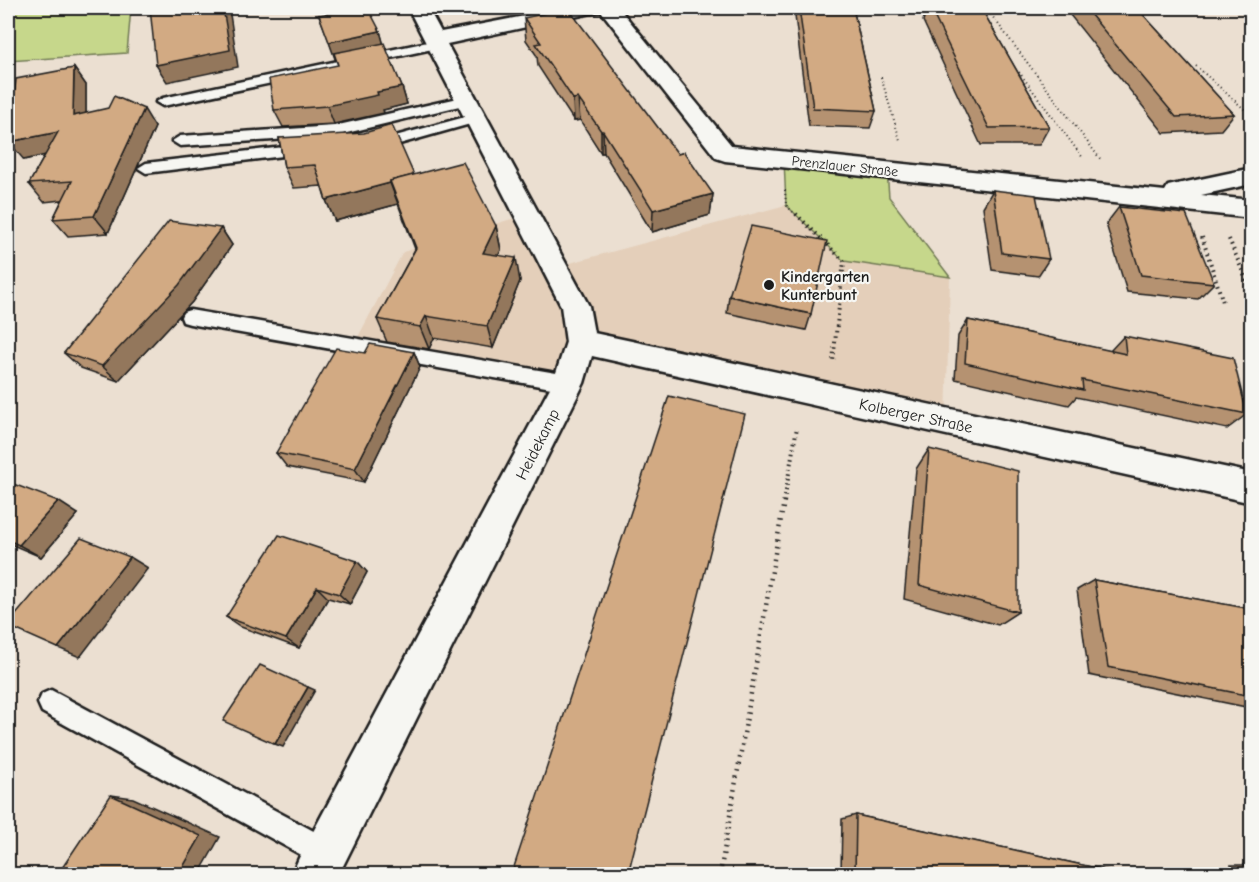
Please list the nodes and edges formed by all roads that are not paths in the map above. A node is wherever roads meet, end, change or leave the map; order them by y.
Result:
1 (418, 8) edge
2 (593, 8) edge
3 (609, 8) edge
4 (436, 42) junction
5 (163, 102) dead end
6 (471, 109) junction
7 (180, 141) dead end
8 (361, 147) edge
9 (325, 148) edge
10 (146, 168) dead end
11 (1251, 176) edge
12 (1129, 196) junction
13 (1251, 209) edge
14 (190, 317) dead end
15 (580, 342) junction
16 (568, 383) junction
17 (1251, 488) edge
18 (51, 703) dead end
19 (321, 864) edge

1 - 4 street, Heidekamp
2 - 4 street
3 - 12 street, Prenzlauer Straße
4 - 5 lane
4 - 6 street, Heidekamp
6 - 7 lane
6 - 8 lane
6 - 15 street, Heidekamp
9 - 10 lane
11 - 12 street, Prenzlauer Straße
12 - 13 street, Prenzlauer Straße
14 - 16 lane
15 - 16 street, Heidekamp
15 - 17 street, Kolberger Straße
16 - 19 street, Heidekamp
18 - 19 lane

